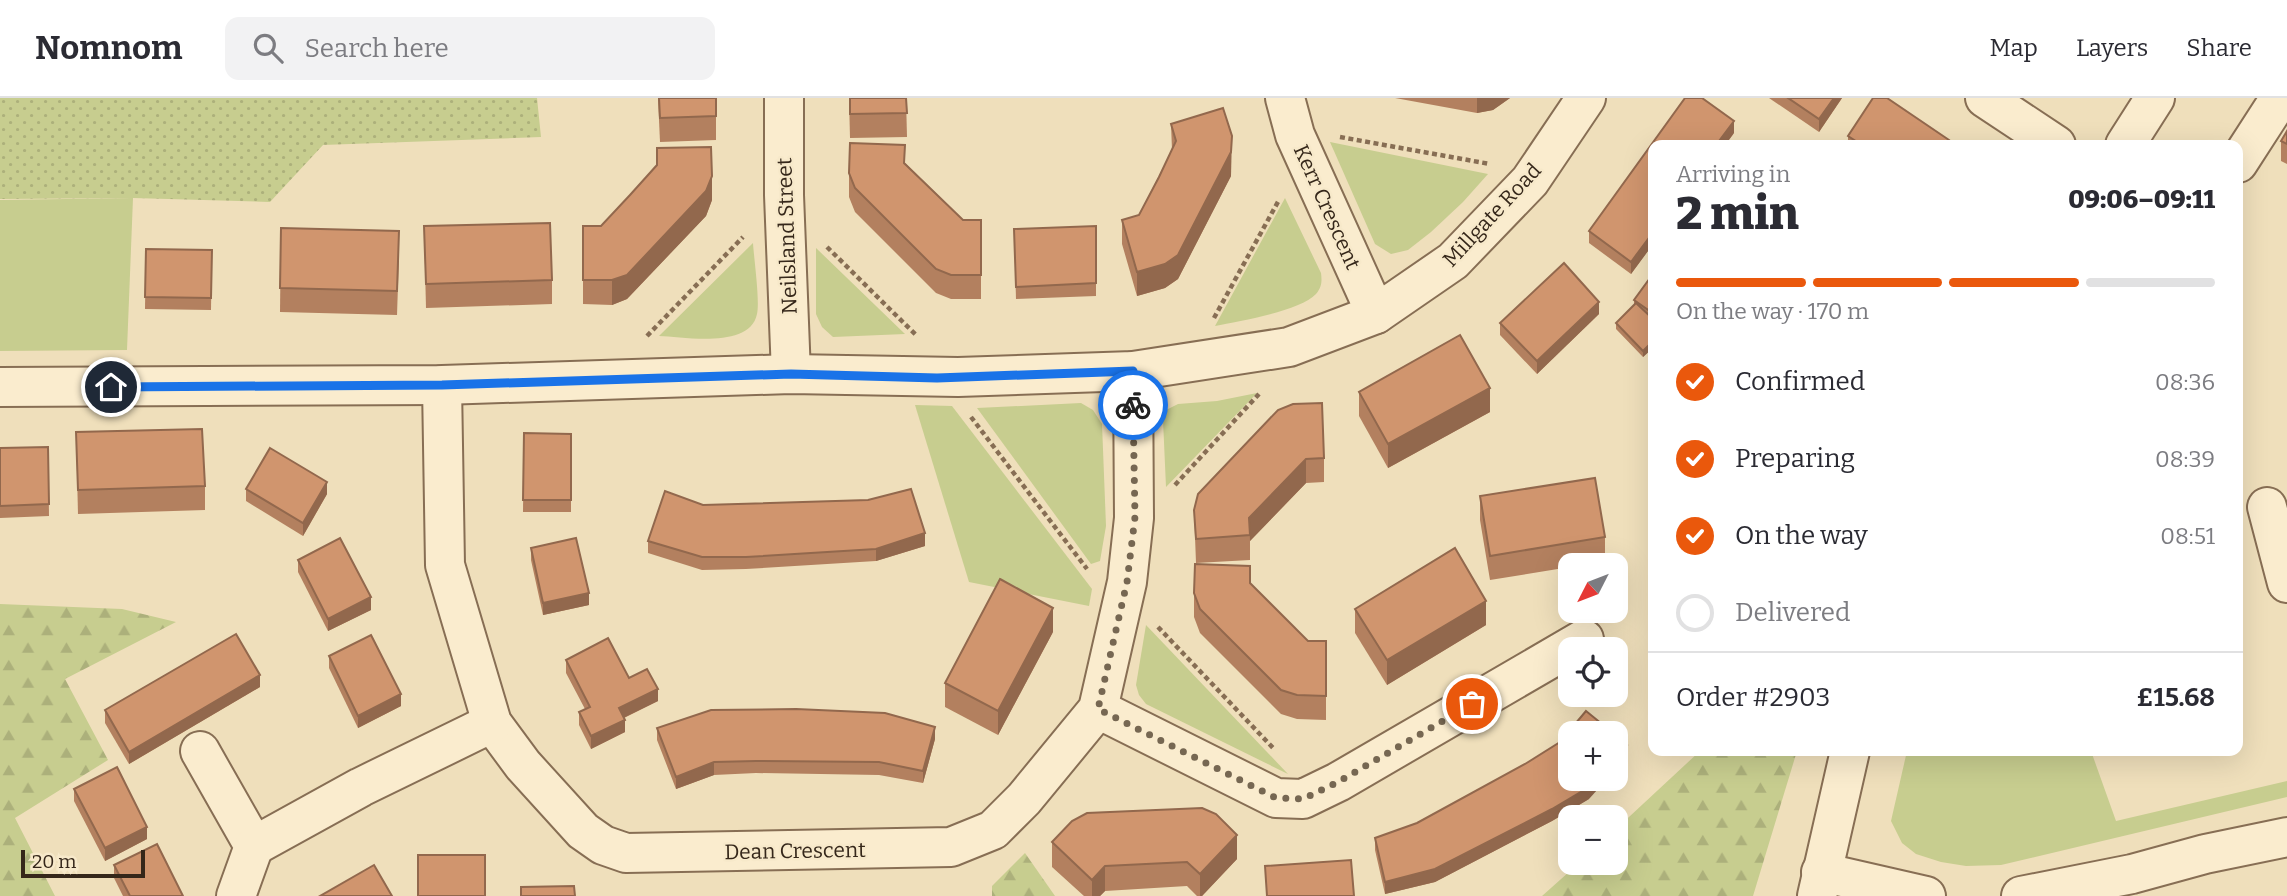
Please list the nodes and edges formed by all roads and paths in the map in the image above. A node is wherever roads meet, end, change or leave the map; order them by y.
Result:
1 (784, 98) edge
2 (1587, 98) edge
3 (1985, 98) edge
4 (2155, 98) edge
5 (2280, 98) edge
6 (1294, 127) edge
7 (2048, 140) edge
8 (2128, 140) edge
9 (2243, 155) edge
10 (1535, 173) junction
11 (784, 200) junction
12 (1376, 314) junction
13 (1190, 362) junction
14 (1133, 371) junction
15 (791, 374) junction
16 (958, 377) junction
17 (606, 380) junction
18 (442, 385) junction
19 (0, 387) edge
20 (1265, 388) dead end
21 (2267, 507) dead end
22 (1133, 529) junction
23 (2287, 583) edge
24 (1558, 654) edge
25 (1098, 709) junction
26 (492, 723) junction
27 (200, 751) dead end
28 (1849, 756) edge
29 (2287, 837) edge
30 (254, 846) junction
31 (1819, 884) edge
32 (2137, 885) edge
33 (236, 896) edge
34 (1926, 896) edge
35 (2021, 896) edge

1 - 11 street, Neilsland Street
2 - 10 street, Millgate Road
3 - 7 street
4 - 8 street
5 - 9 street
6 - 10 path
6 - 12 street, Kerr Crescent
6 - 13 path
10 - 12 street, Millgate Road
11 - 15 street, Neilsland Street
11 - 16 path
11 - 17 path
12 - 13 street, Millgate Road
13 - 14 street, Millgate Road
14 - 16 street, Millgate Road
14 - 22 street, Dean Crescent
15 - 16 street, Millgate Road
15 - 17 street, Millgate Road
17 - 18 street, Millgate Road
18 - 19 street, Millgate Road
18 - 26 street, Dean Crescent
20 - 22 path
21 - 23 street
22 - 25 street, Dean Crescent
24 - 25 street
25 - 26 street, Dean Crescent
26 - 30 street
27 - 30 street
28 - 31 street
29 - 32 street
30 - 33 street
31 - 34 street
32 - 35 street

